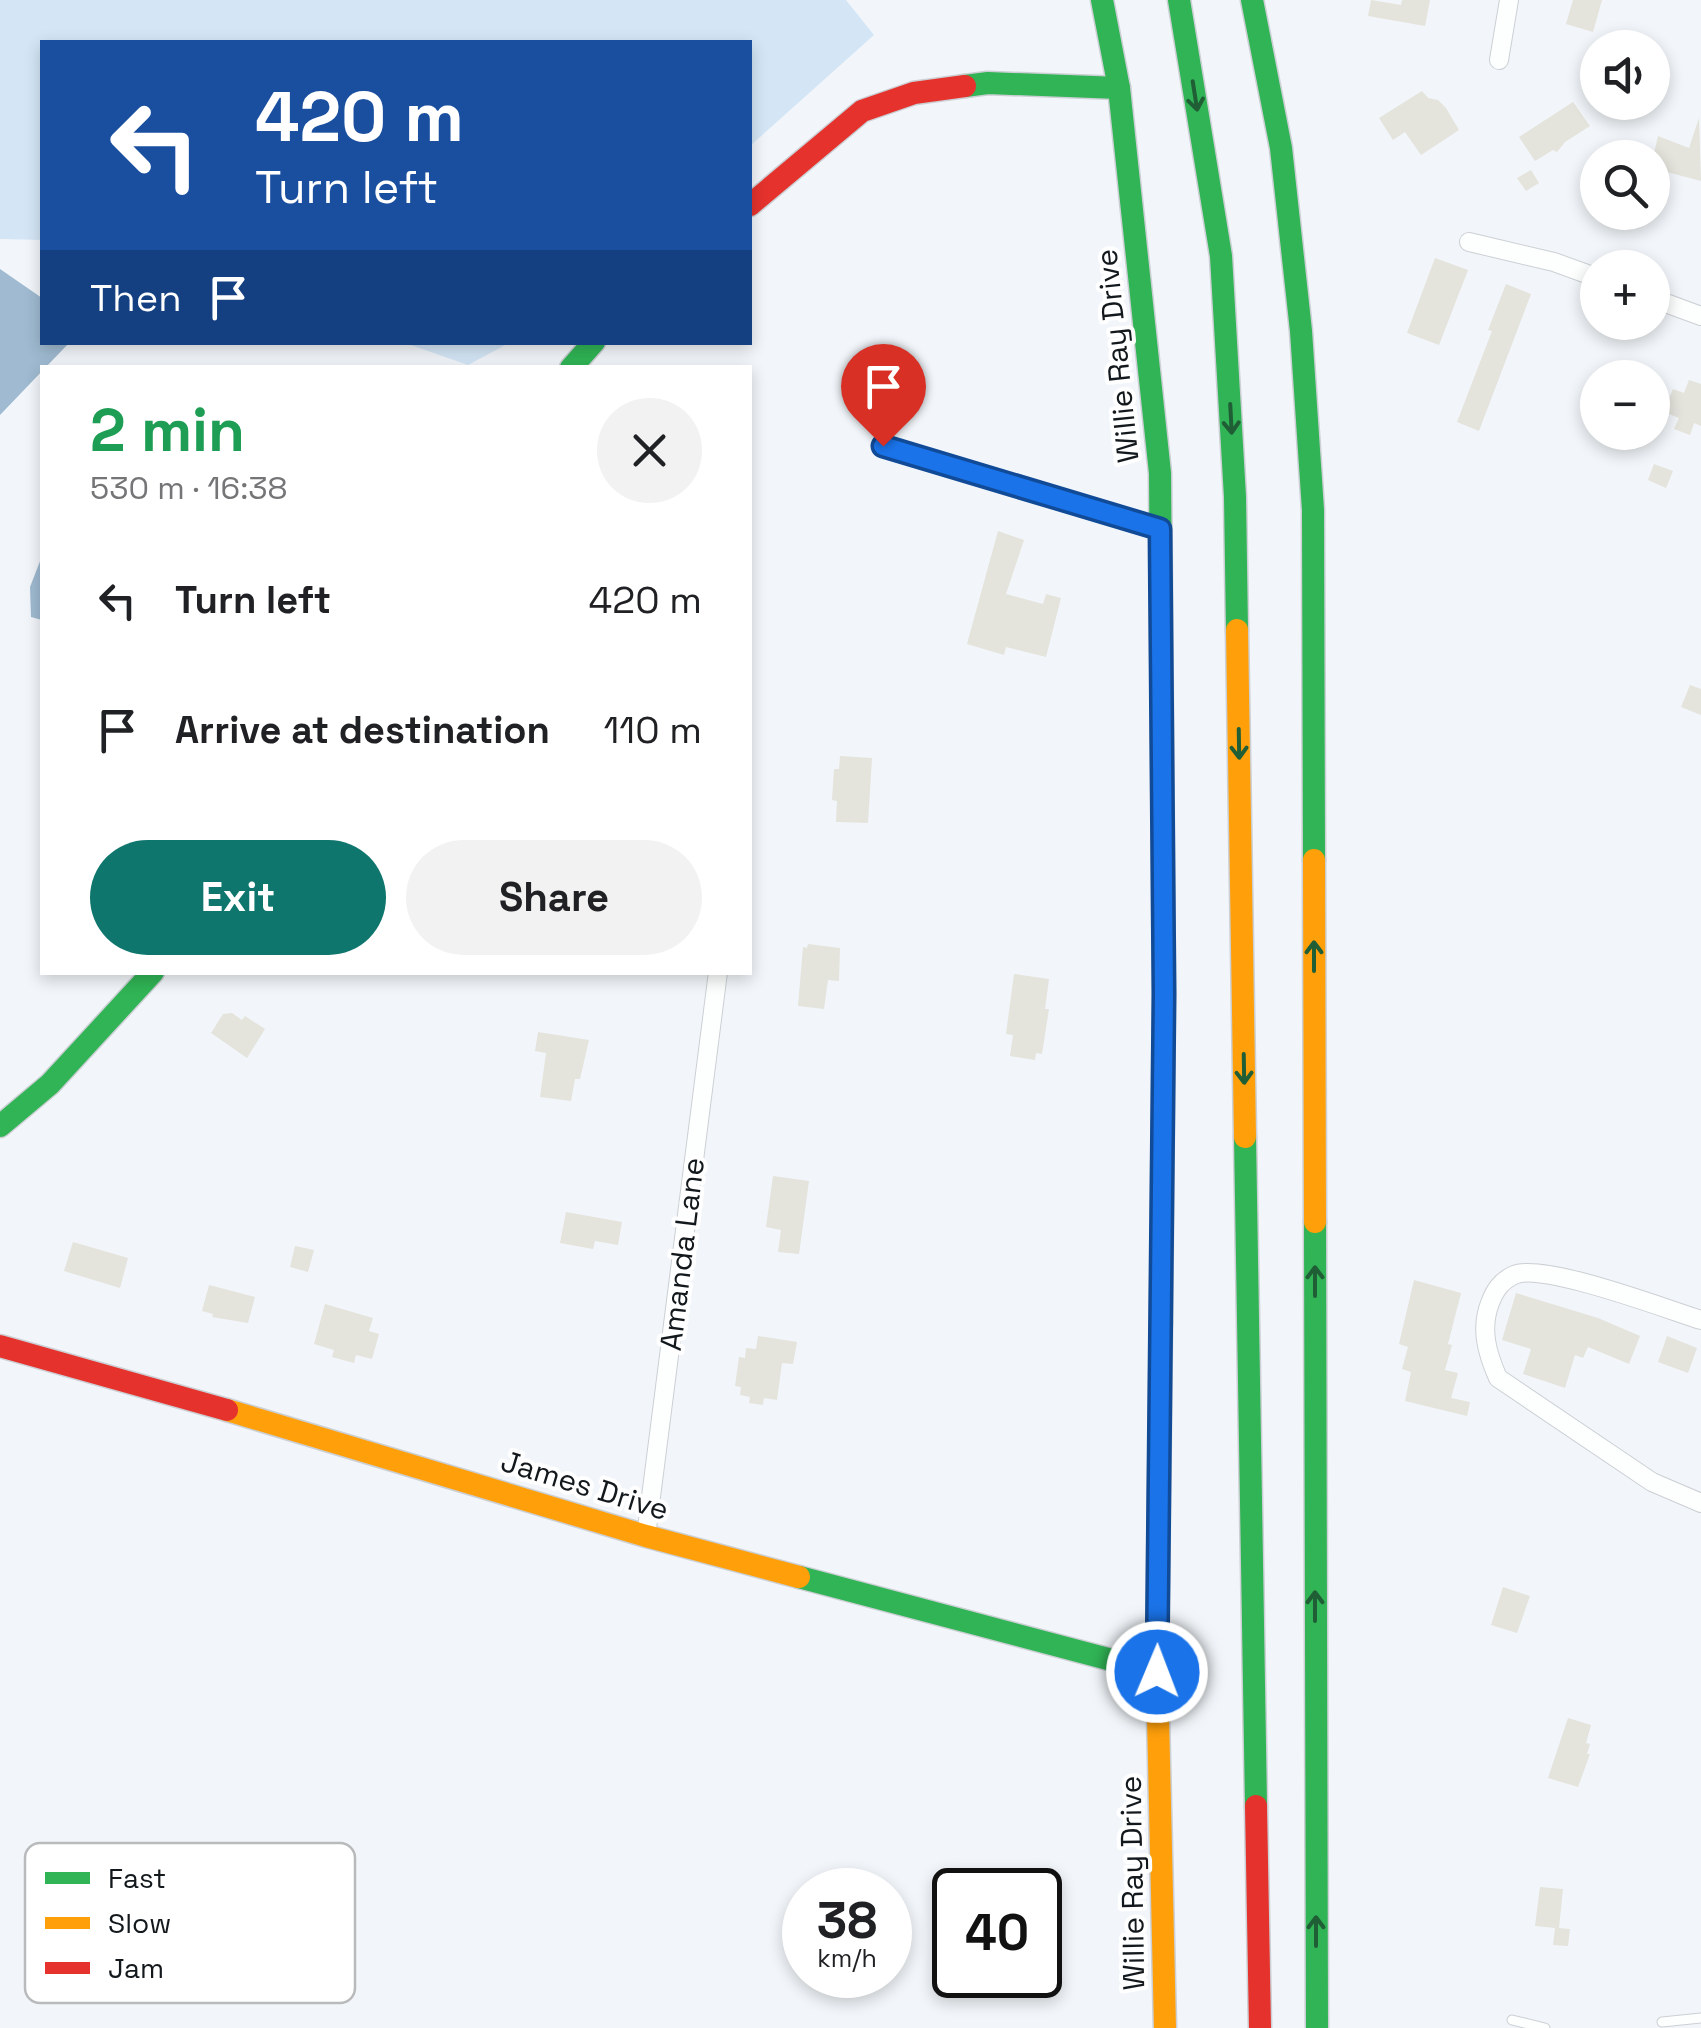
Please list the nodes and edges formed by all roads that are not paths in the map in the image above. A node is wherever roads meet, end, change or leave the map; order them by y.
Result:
1 (1102, 0) edge
2 (1179, 0) edge
3 (1252, 0) edge
4 (1509, 0) edge
5 (1500, 60) dead end
6 (1119, 88) junction
7 (752, 203) edge
8 (1469, 242) dead end
9 (1580, 271) edge
10 (1670, 305) edge
11 (1701, 316) edge
12 (591, 345) edge
13 (574, 365) edge
14 (883, 446) dead end
15 (1160, 529) junction
16 (150, 975) edge
17 (718, 975) edge
18 (0, 1126) edge
19 (1701, 1320) edge
20 (0, 1346) edge
21 (1701, 1502) edge
22 (646, 1536) junction
23 (1157, 1672) junction
24 (1701, 2018) edge
25 (1512, 2020) dead end
26 (1662, 2022) dead end
27 (1687, 2024) edge
28 (1166, 2028) edge
29 (1260, 2028) edge
30 (1317, 2028) edge
31 (1545, 2028) edge

1 - 6 main road, Willie Ray Drive
2 -> 29 main road
30 -> 3 main road
4 - 5 street
6 - 7 main road
6 - 15 main road, Willie Ray Drive
8 - 9 street
10 - 11 street
12 - 13 main road
14 - 15 lane
15 - 23 main road, Willie Ray Drive
16 - 18 main road
17 - 22 street, Amanda Lane
19 - 21 street
20 - 22 main road, James Drive
22 - 23 main road, James Drive
23 - 28 main road, Willie Ray Drive
24 - 27 lane
25 - 31 lane
26 - 27 lane

